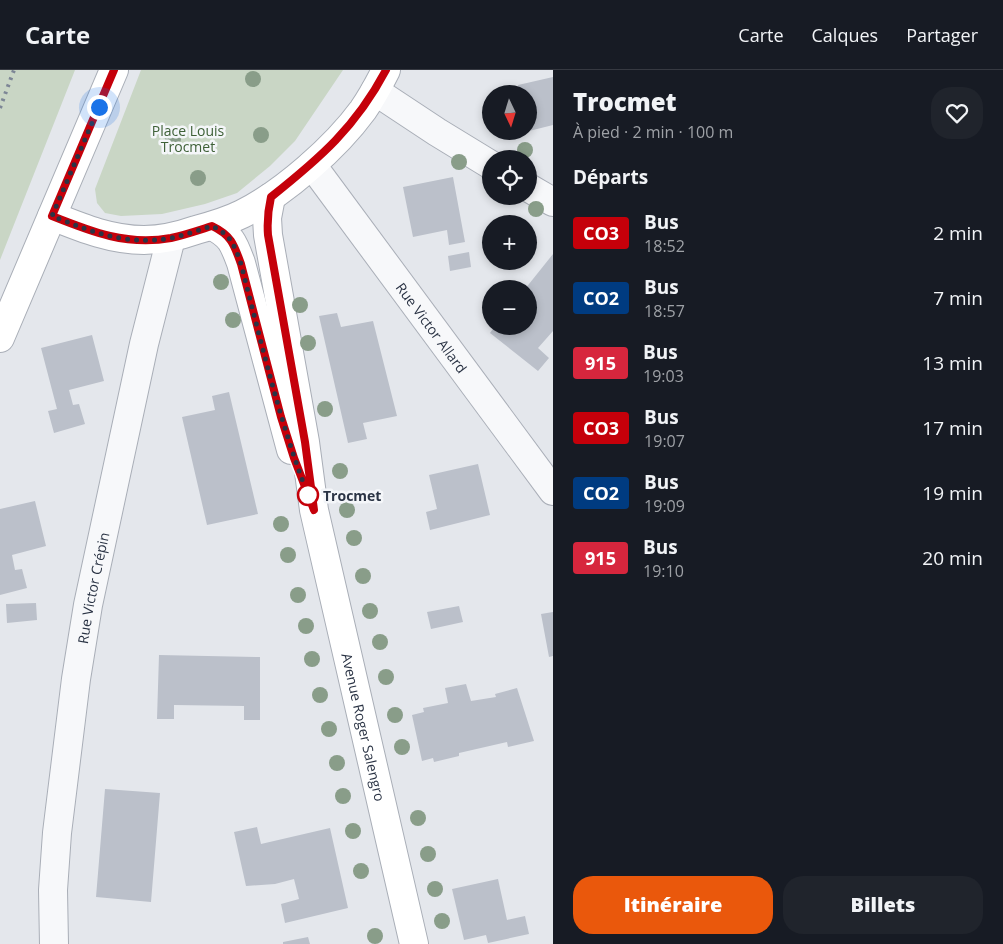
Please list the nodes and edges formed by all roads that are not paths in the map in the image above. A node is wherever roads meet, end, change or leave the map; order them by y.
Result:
1 (114, 70) edge
2 (380, 81) edge
3 (482, 160) edge
4 (312, 164) junction
5 (537, 193) edge
6 (271, 197) junction
7 (553, 202) edge
8 (52, 216) junction
9 (212, 226) junction
10 (171, 238) junction
11 (0, 338) edge
12 (553, 491) edge
13 (314, 510) junction
14 (54, 944) edge
15 (414, 944) edge

1 - 8 street
2 - 3 street
2 - 4 street
4 - 6 street
4 - 12 street, Rue Victor Allard
5 - 7 street
6 - 9 street
6 - 13 street, Avenue Roger Salengro
8 - 10 street
8 - 11 street
9 - 10 street
9 - 13 street, Avenue Roger Salengro
10 - 14 street, Rue Victor Crépin
13 - 15 street, Avenue Roger Salengro

